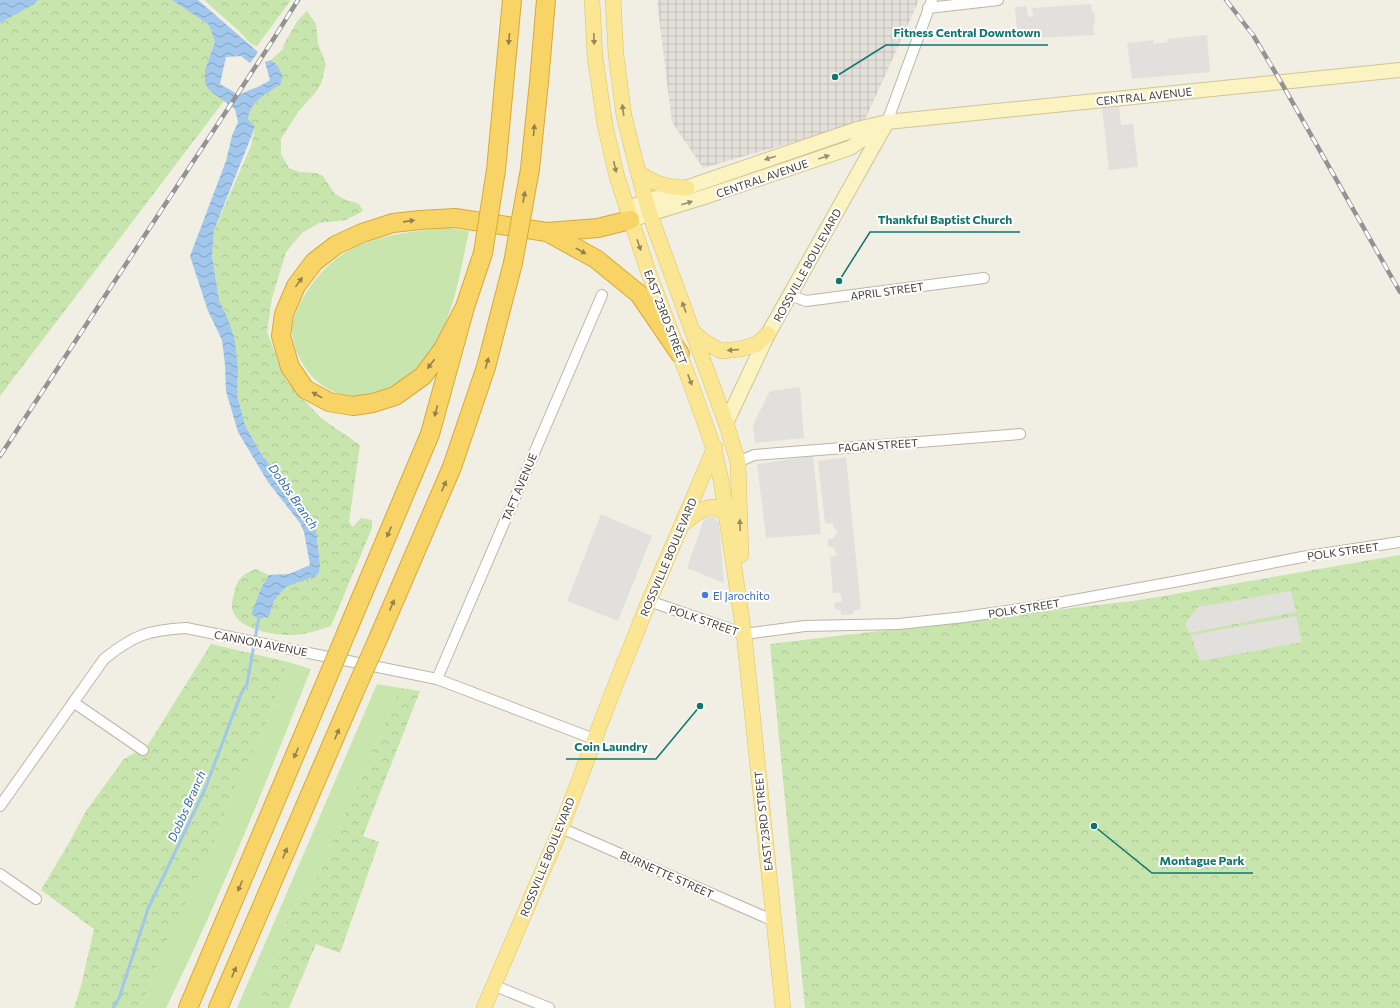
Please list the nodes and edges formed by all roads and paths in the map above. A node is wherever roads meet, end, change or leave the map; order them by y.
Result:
1 (512, 0) edge
2 (546, 0) edge
3 (592, 0) edge
4 (613, 0) edge
5 (998, 0) edge
6 (930, 4) edge
7 (1400, 70) edge
8 (887, 122) junction
9 (638, 172) junction
10 (687, 188) junction
11 (648, 208) junction
12 (628, 214) junction
13 (547, 232) junction
14 (984, 278) dead end
15 (602, 295) dead end
16 (790, 295) junction
17 (465, 307) junction
18 (693, 332) junction
19 (768, 334) junction
20 (680, 354) junction
21 (726, 423) junction
22 (1020, 434) dead end
23 (714, 449) junction
24 (738, 462) junction
25 (727, 516) junction
26 (682, 524) junction
27 (1400, 542) edge
28 (649, 601) junction
29 (744, 634) junction
30 (437, 679) junction
31 (73, 702) junction
32 (594, 739) junction
33 (143, 750) dead end
34 (0, 806) edge
35 (561, 828) junction
36 (0, 874) edge
37 (36, 899) dead end
38 (774, 921) junction
39 (206, 967) junction
40 (493, 985) junction
41 (182, 1008) edge
42 (188, 1008) edge
43 (218, 1008) edge
44 (484, 1008) edge
45 (549, 1008) edge
46 (783, 1008) edge

1 -> 17 highway, bridge
43 -> 2 highway, bridge
3 -> 12 main road, EAST 23RD STREET
9 -> 4 main road, EAST 23RD STREET
5 - 6 street
6 - 8 street
7 - 8 main road, CENTRAL AVENUE
8 -> 10 main road, CENTRAL AVENUE
11 -> 8 main road, CENTRAL AVENUE
8 - 16 main road, ROSSVILLE BOULEVARD
9 - 10 main road
9 - 11 main road, EAST 23RD STREET
10 - 11 main road, CENTRAL AVENUE
11 - 12 main road, CENTRAL AVENUE
18 -> 11 main road, EAST 23RD STREET
12 - 13 highway
12 -> 20 main road, EAST 23RD STREET
17 -> 13 highway
13 -> 20 highway
14 - 16 street, APRIL STREET
15 - 30 street, TAFT AVENUE
16 - 19 main road, ROSSVILLE BOULEVARD
17 -> 39 highway, bridge
19 -> 18 main road
18 - 21 main road, EAST 23RD STREET
19 - 21 main road, ROSSVILLE BOULEVARD
20 -> 23 main road, EAST 23RD STREET
21 - 23 main road, ROSSVILLE BOULEVARD
21 - 24 main road, EAST 23RD STREET
22 - 24 street, FAGAN STREET
23 - 25 main road, EAST 23RD STREET
23 - 26 main road, ROSSVILLE BOULEVARD
29 -> 24 main road, EAST 23RD STREET
25 - 26 main road
25 - 29 main road, EAST 23RD STREET
26 - 28 main road, ROSSVILLE BOULEVARD
27 - 29 street, POLK STREET
28 - 29 street, POLK STREET
28 - 32 main road, ROSSVILLE BOULEVARD
29 - 38 main road, EAST 23RD STREET
30 - 31 street, CANNON AVENUE
30 - 32 street, CANNON AVENUE
31 - 33 street
31 - 34 street, CANNON AVENUE
32 - 35 main road, ROSSVILLE BOULEVARD
35 - 38 street, BURNETTE STREET
35 - 40 main road, ROSSVILLE BOULEVARD
36 - 37 street
38 - 46 main road, EAST 23RD STREET
39 - 41 highway
39 - 42 highway
40 - 44 main road, ROSSVILLE BOULEVARD
40 - 45 street

